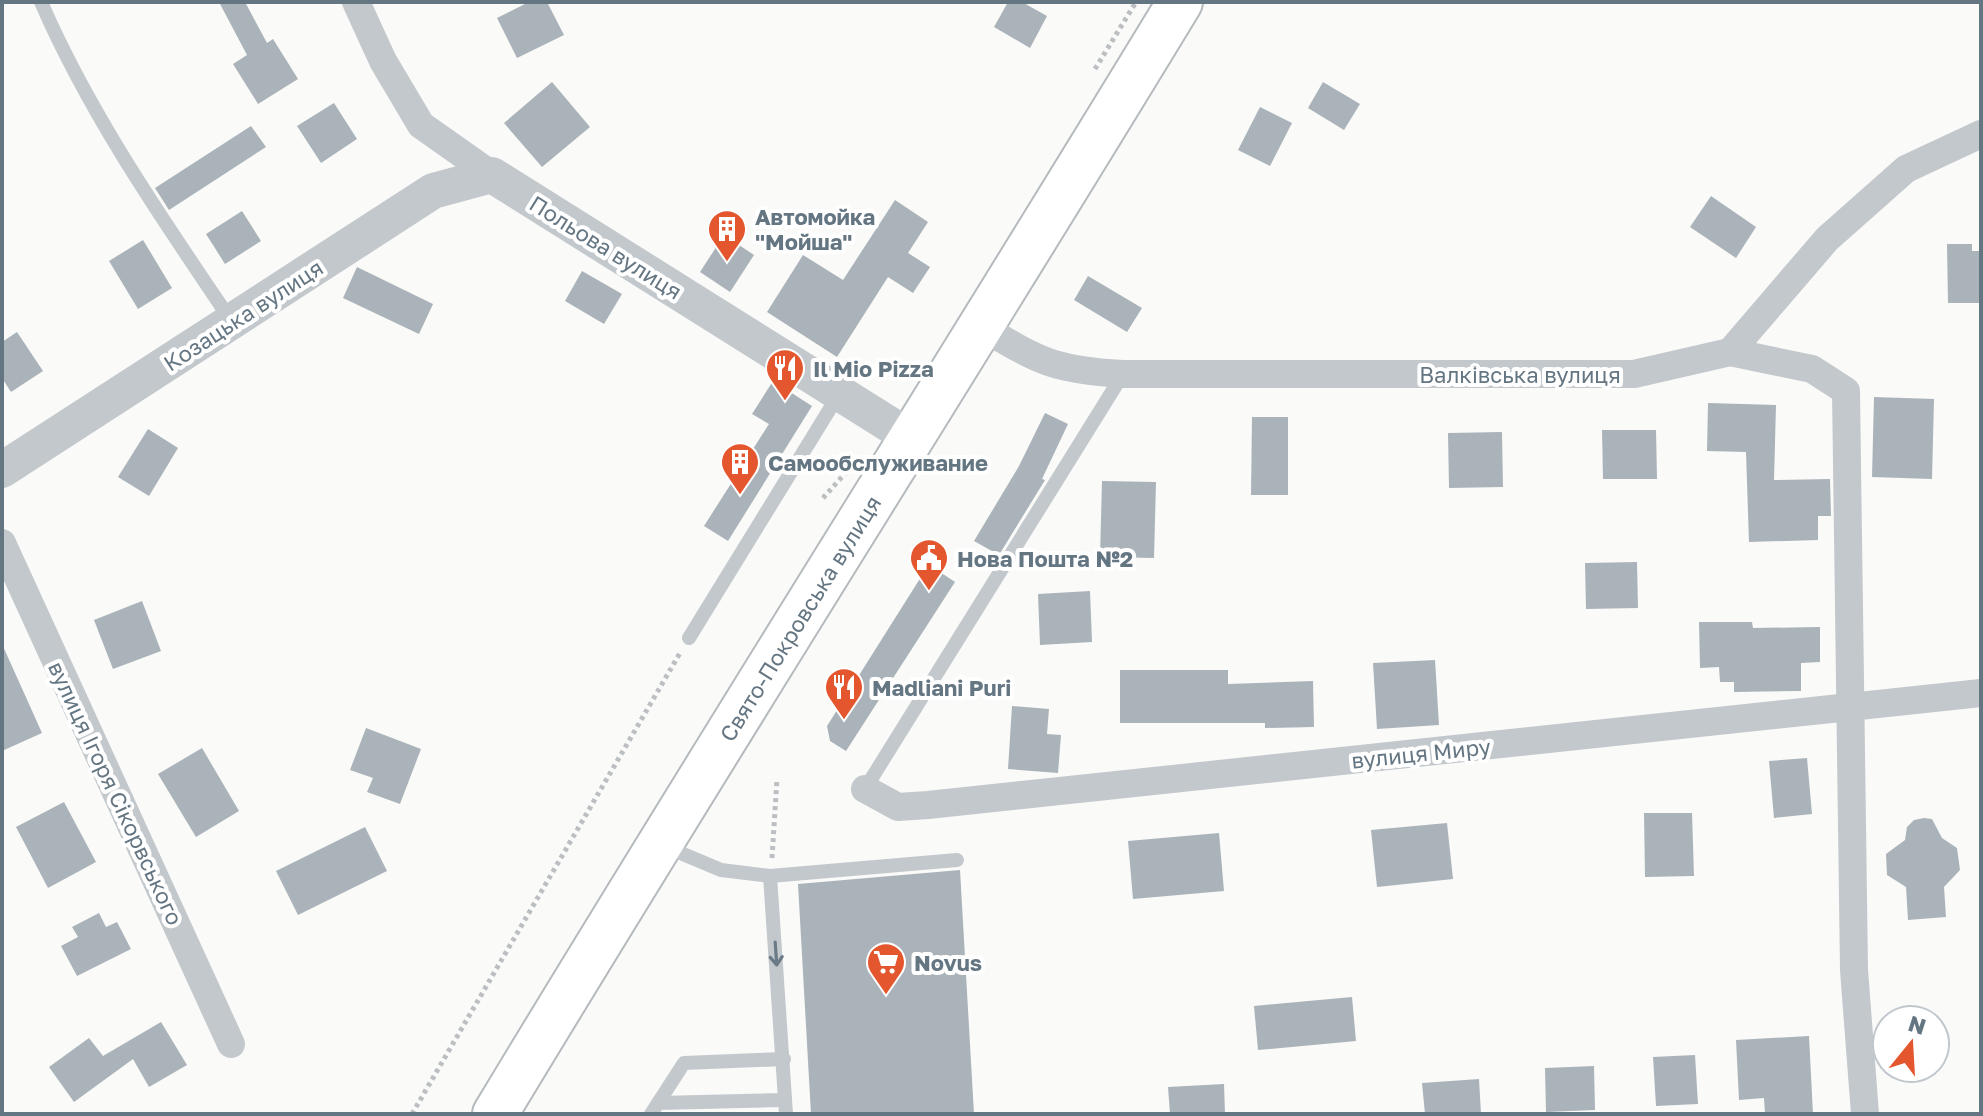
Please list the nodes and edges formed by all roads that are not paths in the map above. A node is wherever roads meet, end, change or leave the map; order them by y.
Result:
1 (41, 2) edge
2 (356, 2) edge
3 (1180, 2) edge
4 (1981, 134) edge
5 (492, 175) junction
6 (232, 323) junction
7 (982, 327) junction
8 (1730, 352) junction
9 (1123, 374) junction
10 (839, 394) junction
11 (895, 429) junction
12 (2, 470) edge
13 (2, 543) edge
14 (689, 638) road end
15 (1981, 693) edge
16 (1849, 708) junction
17 (865, 789) joint
18 (658, 844) junction
19 (957, 860) dead end
20 (770, 876) junction
21 (231, 1044) dead end
22 (784, 1059) junction
23 (785, 1107) edge
24 (655, 1108) edge
25 (495, 1114) edge
26 (1865, 1114) edge

1 - 6 lane
2 - 5 street, Польова вулиця
3 - 7 main road, Свято-Покровська вулиця
4 - 8 street
5 - 6 street, Козацька вулиця
5 - 10 street, Польова вулиця
6 - 12 street, Козацька вулиця
7 - 9 street, Валківська вулиця
7 - 11 main road, Свято-Покровська вулиця
8 - 9 street, Валківська вулиця
8 - 16 street
9 - 17 lane
10 - 11 street, Польова вулиця
10 - 14 lane
11 - 18 main road, Свято-Покровська вулиця
13 - 21 street, вулиця Ігоря Сікорвського
15 - 16 street, вулиця Миру
16 - 17 street, вулиця Миру
16 - 26 street
18 - 20 lane
18 - 25 main road, Свято-Покровська вулиця
19 - 20 lane
20 -> 22 lane
22 - 23 lane
22 - 24 lane
23 - 24 lane

